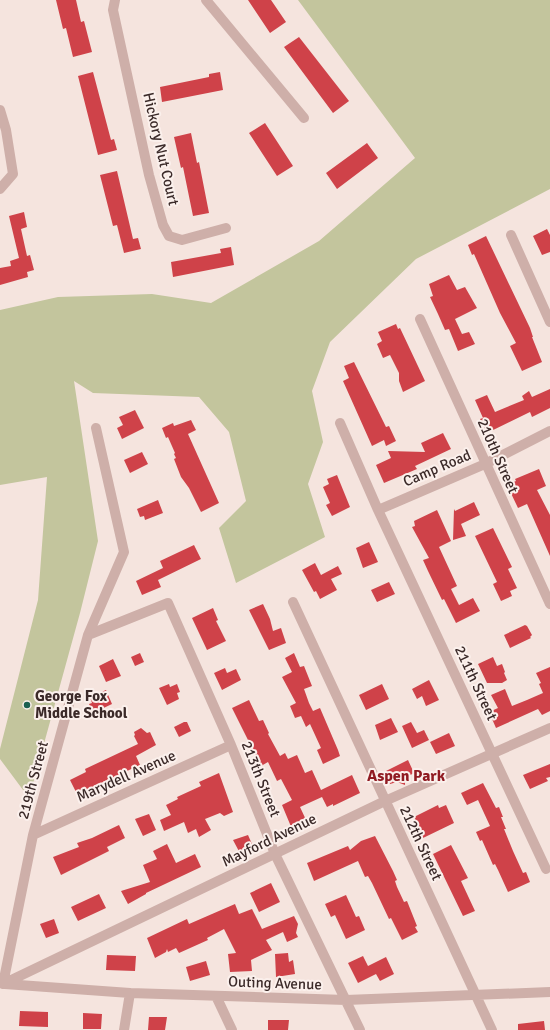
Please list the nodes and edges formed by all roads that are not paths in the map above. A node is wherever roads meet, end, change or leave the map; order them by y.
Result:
1 (115, 0) edge
2 (206, 0) edge
3 (0, 110) edge
4 (304, 118) dead end
5 (0, 189) edge
6 (226, 228) dead end
7 (511, 235) dead end
8 (420, 319) dead end
9 (550, 322) edge
10 (340, 423) dead end
11 (96, 428) dead end
12 (550, 432) edge
13 (485, 464) junction
14 (378, 510) junction
15 (293, 602) dead end
16 (550, 604) edge
17 (88, 635) junction
18 (550, 728) edge
19 (231, 745) junction
20 (491, 753) junction
21 (385, 801) junction
22 (33, 835) junction
23 (275, 854) junction
24 (546, 869) dead end
25 (1, 984) edge
26 (550, 992) edge
27 (130, 993) junction
28 (216, 996) junction
29 (476, 996) junction
30 (346, 1000) junction
31 (124, 1030) edge
32 (232, 1030) edge
33 (360, 1030) edge
34 (492, 1030) edge

1 - 6 street, Hickory Nut Court
2 - 4 street
3 - 5 street
7 - 9 street
8 - 13 street, 210th Street
10 - 14 street, 211th Street
11 - 17 street, 219th Street
12 - 13 street, Camp Road
13 - 14 street, Camp Road
13 - 16 street, 210th Street
14 - 20 street, 211th Street
15 - 21 street, 212th Street
17 - 19 street, 213th Street
17 - 22 street, 219th Street
18 - 20 street, Mayford Avenue
19 - 22 street, Marydell Avenue
19 - 23 street, 213th Street
20 - 21 street, Mayford Avenue
20 - 24 street, 211th Street
21 - 23 street, Mayford Avenue
21 - 29 street, 212th Street
22 - 25 street, 219th Street
23 - 25 street, Mayford Avenue
23 - 30 street, 213th Street
25 - 27 street, Outing Avenue
26 - 29 street, Outing Avenue
27 - 28 street, Outing Avenue
27 - 31 street
28 - 30 street, Outing Avenue
28 - 32 street
29 - 30 street, Outing Avenue
29 - 34 street, 212th Street
30 - 33 street, 213th Street

